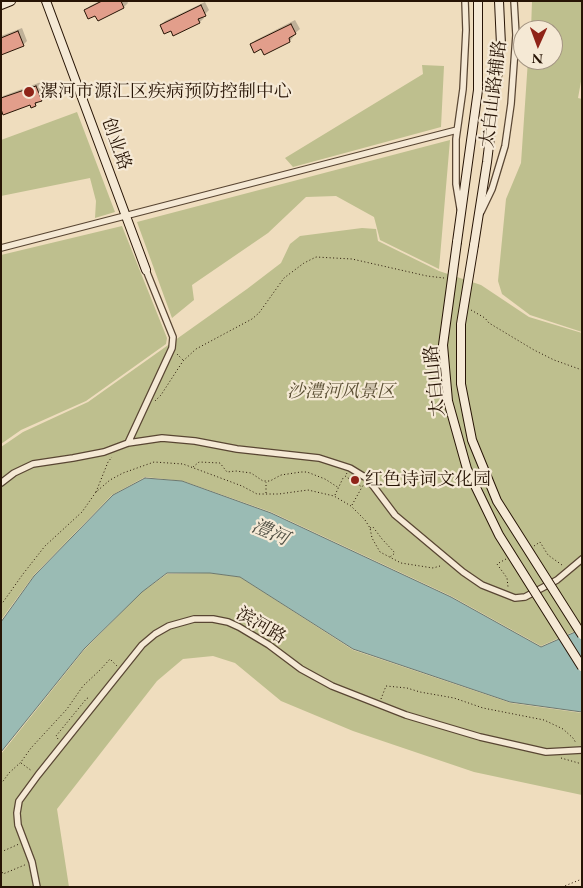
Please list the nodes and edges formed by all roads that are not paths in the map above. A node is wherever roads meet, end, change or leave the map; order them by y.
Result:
1 (11, 1) edge
2 (46, 1) edge
3 (465, 1) edge
4 (478, 1) edge
5 (499, 1) edge
6 (514, 1) edge
7 (1, 5) edge
8 (457, 130) junction
9 (126, 215) junction
10 (461, 215) junction
11 (478, 216) junction
12 (1, 248) edge
13 (146, 270) joint
14 (128, 443) junction
15 (1, 483) edge
16 (582, 559) edge
17 (582, 635) edge
18 (582, 667) edge
19 (580, 750) edge
20 (37, 887) edge

1 - 7 main road
2 - 9 main road, 创业路
3 - 8 street, 太白山路辅路
4 - 10 main road, 太白山路
5 - 11 main road, 太白山路
6 - 11 street, 太白山路辅路
8 - 9 street
8 - 10 street, 太白山路辅路
9 - 12 street
9 - 13 main road, 创业路
10 - 18 main road, 太白山路, bridge
11 - 17 main road, 太白山路, bridge
13 - 14 street
14 - 15 street
14 - 16 street
19 - 20 street, 滨河路

